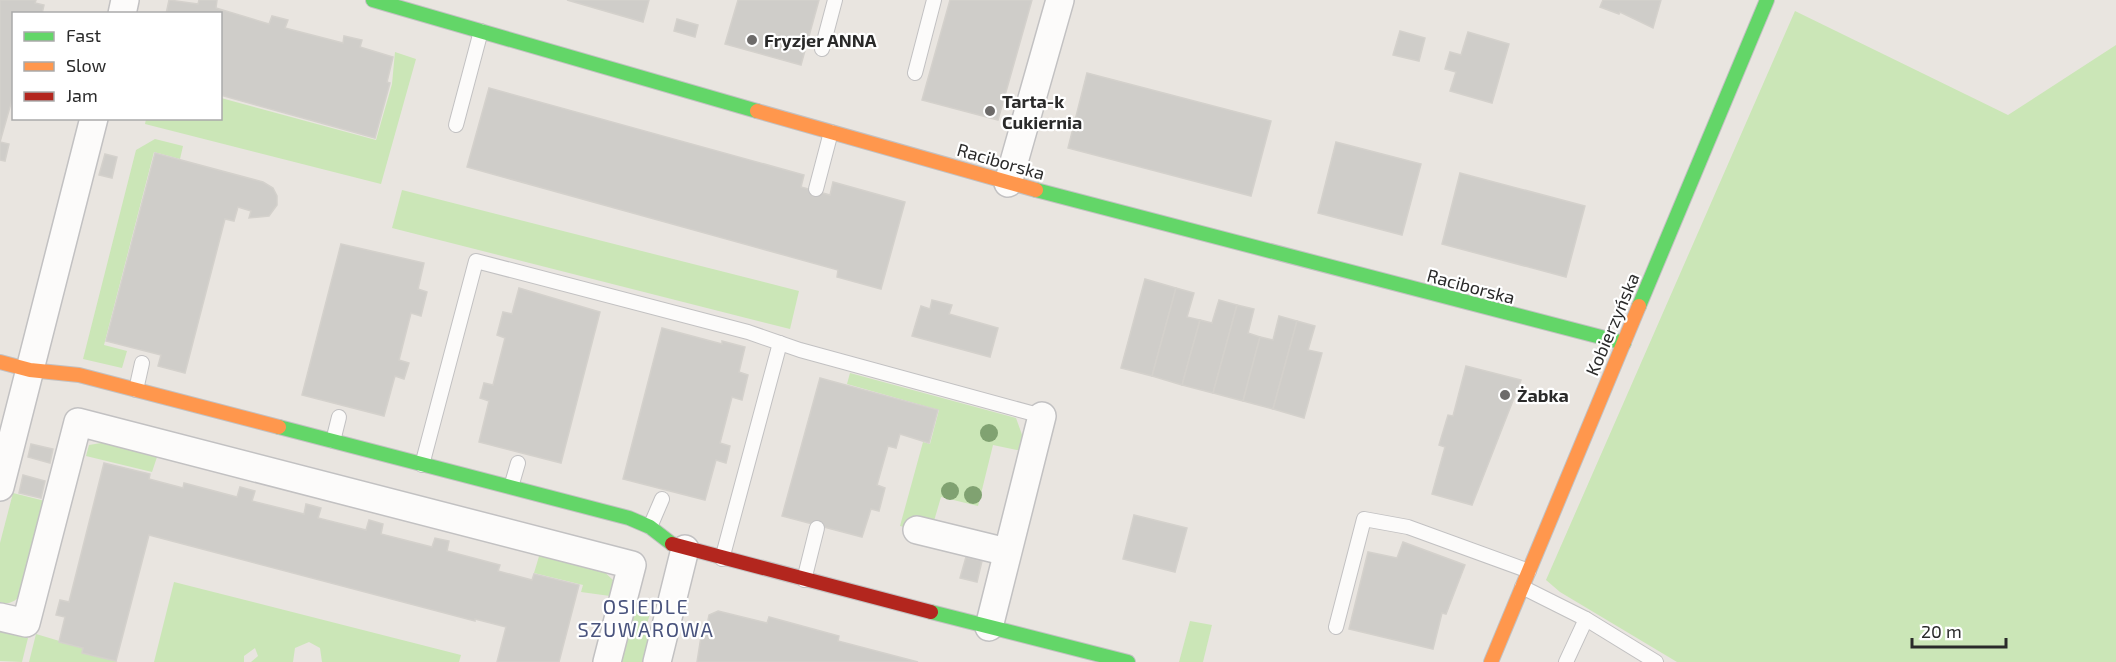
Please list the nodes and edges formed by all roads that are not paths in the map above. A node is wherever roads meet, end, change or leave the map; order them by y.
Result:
1 (373, 0) edge
2 (835, 0) edge
3 (934, 0) edge
4 (1060, 0) edge
5 (1767, 0) edge
6 (481, 32) junction
7 (822, 49) dead end
8 (915, 73) dead end
9 (93, 120) edge
10 (456, 125) dead end
11 (831, 132) junction
12 (1008, 183) junction
13 (816, 189) dead end
14 (780, 343) junction
15 (1624, 343) junction
16 (0, 362) edge
17 (142, 363) dead end
18 (30, 370) junction
19 (136, 390) junction
20 (1042, 416) joint
21 (339, 417) dead end
22 (333, 442) junction
23 (518, 463) dead end
24 (422, 465) junction
25 (0, 487) edge
26 (511, 488) junction
27 (662, 499) dead end
28 (650, 527) junction
29 (817, 528) dead end
30 (917, 530) dead end
31 (685, 549) junction
32 (1007, 552) junction
33 (722, 559) junction
34 (1529, 571) junction
35 (804, 580) junction
36 (1522, 587) junction
37 (0, 616) edge
38 (1586, 619) junction
39 (989, 627) junction
40 (1336, 627) dead end
41 (607, 662) edge
42 (657, 662) edge
43 (1128, 662) edge
44 (1491, 662) edge
45 (1566, 662) edge
46 (1656, 662) edge

1 - 6 street, Raciborska
2 - 7 lane
3 - 8 lane
4 - 12 street
5 - 15 street, Kobierzyńska
6 - 10 lane
6 - 11 street, Raciborska
9 - 18 street
11 - 12 street, Raciborska
11 - 13 lane
12 - 15 street, Raciborska
14 - 20 lane
14 - 24 lane
14 - 33 lane
15 - 34 street, Kobierzyńska
16 - 18 street
17 - 19 lane
18 - 19 street
18 - 25 street
19 - 22 street
20 - 32 street
21 - 22 lane
22 - 24 street
23 - 26 lane
24 - 26 street
26 - 28 street
27 - 28 lane
28 - 31 street
29 - 35 lane
30 - 32 street
31 - 33 street
31 - 42 street
32 - 39 street
33 - 35 street
34 - 36 street, Kobierzyńska
34 - 40 lane
35 - 39 street
36 - 38 lane
36 - 44 street, Kobierzyńska
37 - 41 street
38 - 45 lane
38 - 46 lane
39 - 43 street

